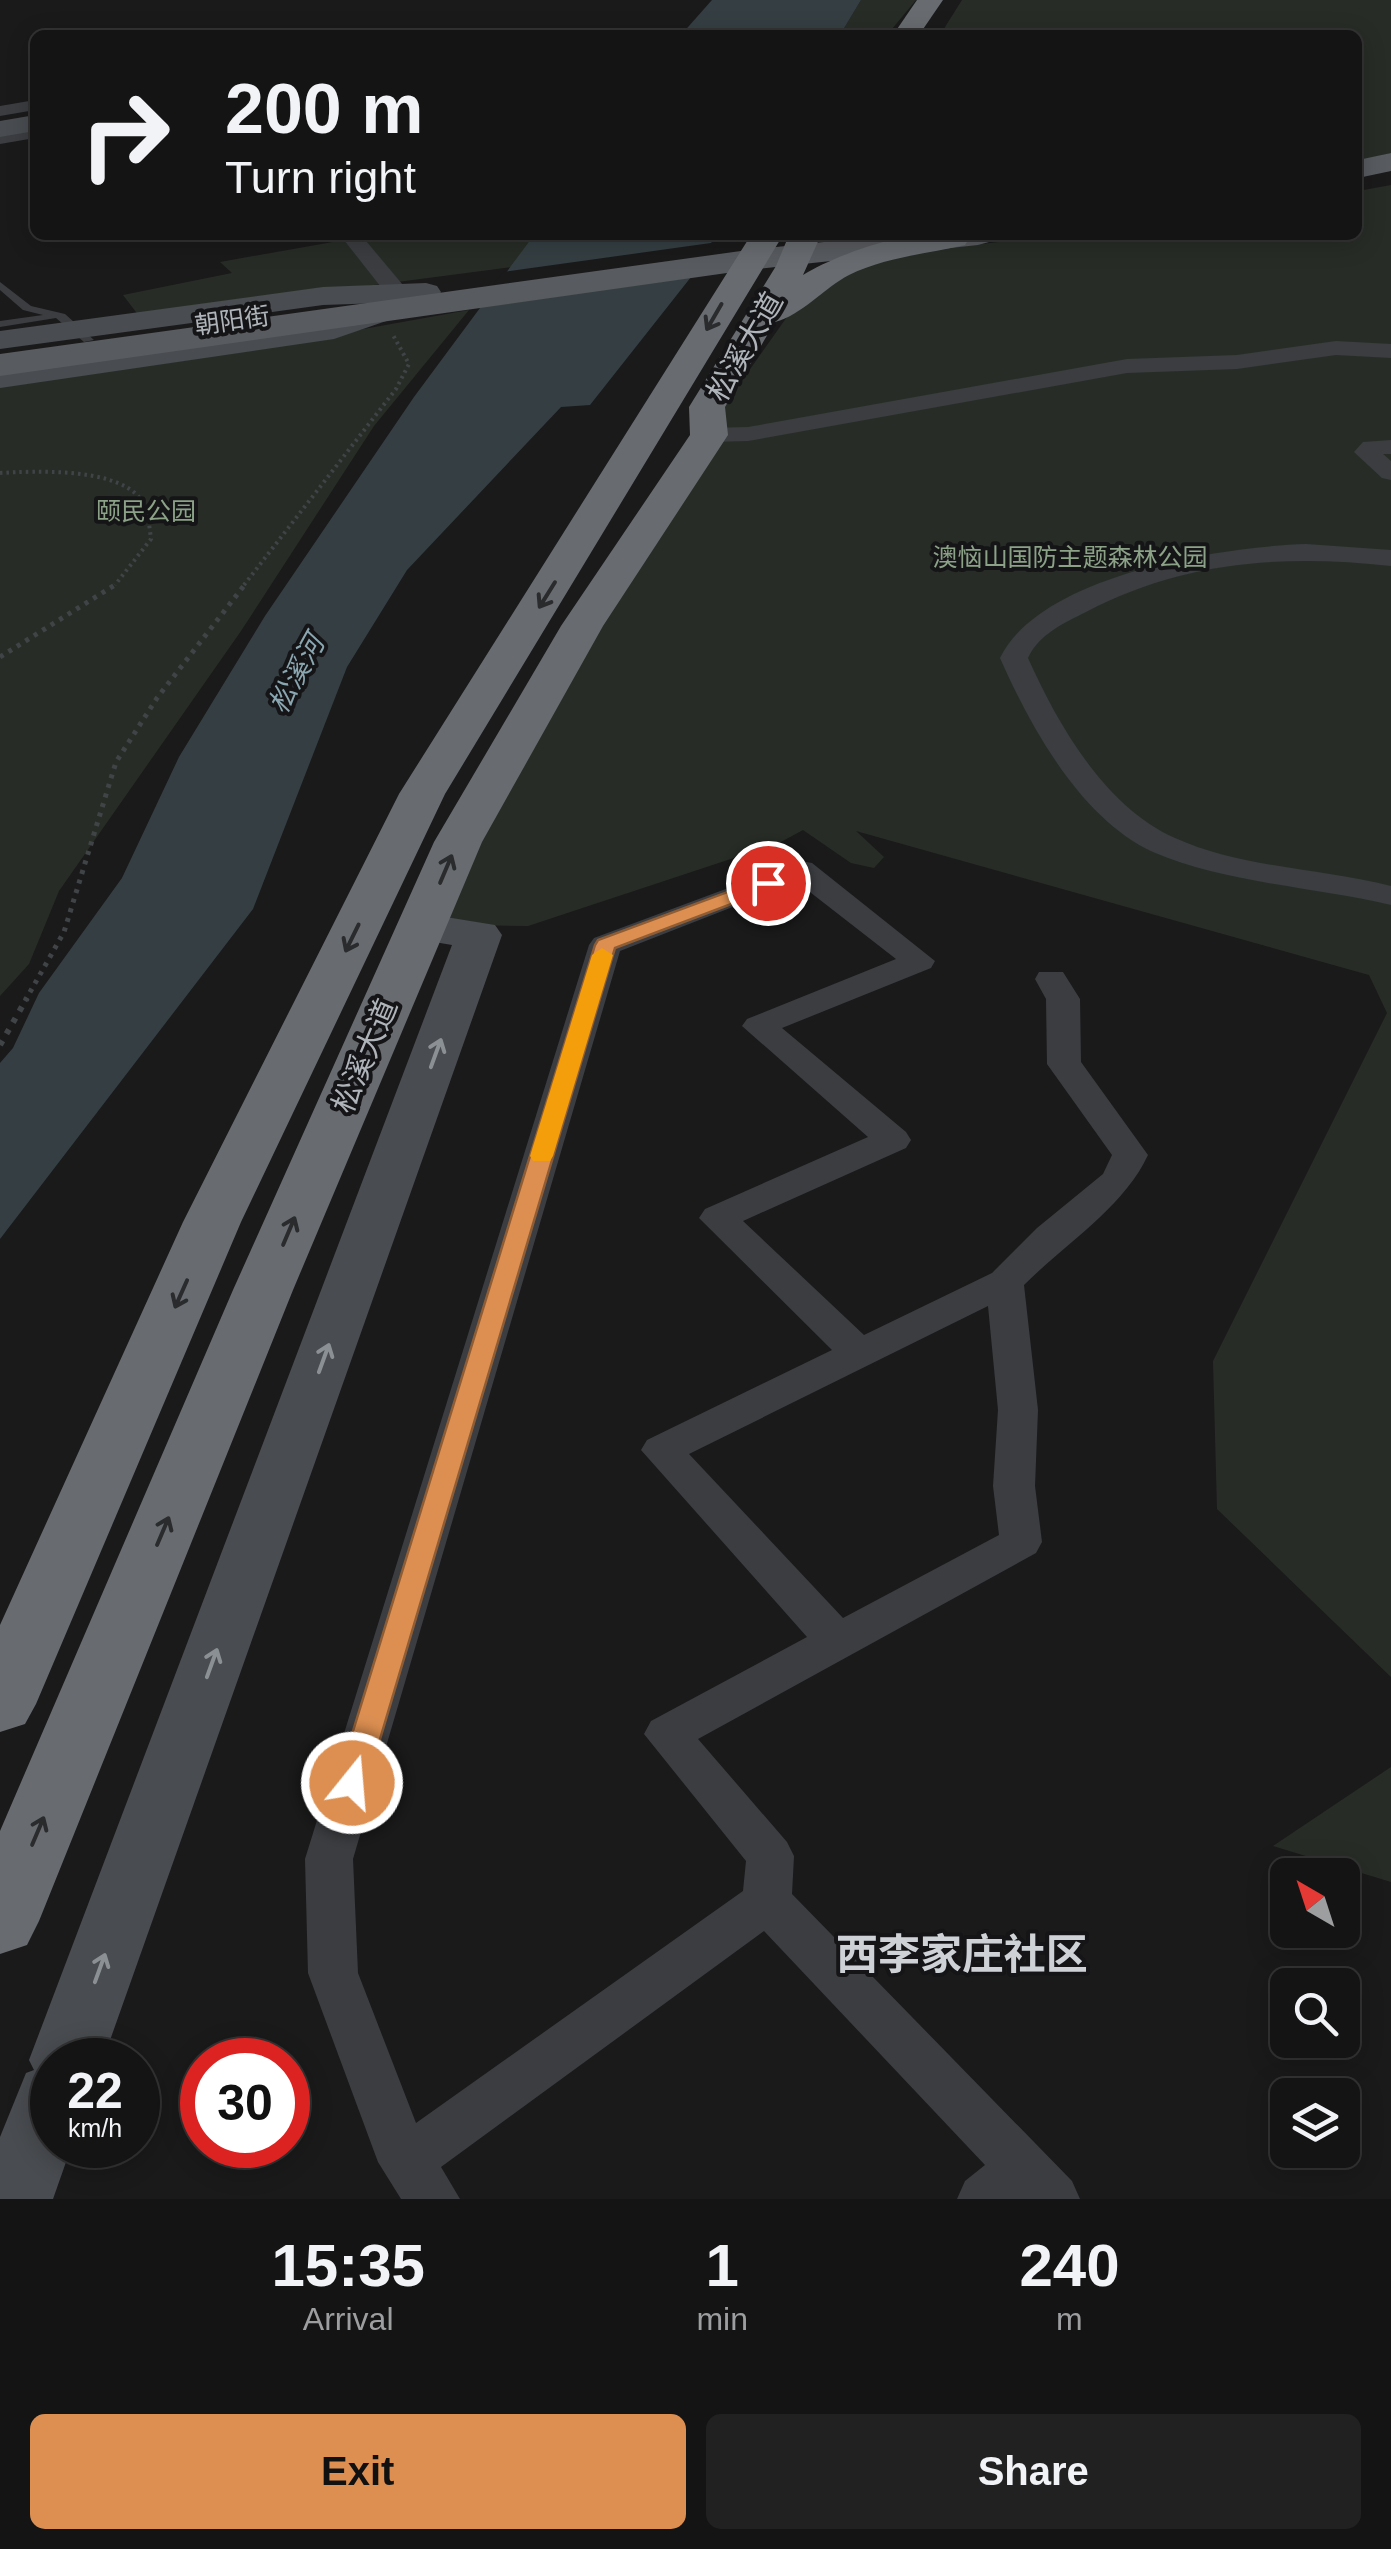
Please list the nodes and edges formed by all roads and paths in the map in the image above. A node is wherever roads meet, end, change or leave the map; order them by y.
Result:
1 (930, 0) edge
2 (952, 0) edge
3 (909, 30) edge
4 (932, 30) edge
5 (30, 106) edge
6 (0, 111) edge
7 (30, 121) edge
8 (0, 126) edge
9 (30, 133) edge
10 (0, 138) edge
11 (1391, 162) edge
12 (1362, 169) edge
13 (1391, 177) edge
14 (1362, 183) edge
15 (354, 240) edge
16 (888, 240) edge
17 (948, 240) edge
18 (772, 246) edge
19 (0, 285) edge
20 (462, 294) junction
21 (401, 298) junction
22 (19, 302) junction
23 (0, 306) edge
24 (0, 324) edge
25 (753, 330) junction
26 (81, 334) junction
27 (0, 340) edge
28 (1391, 351) edge
29 (0, 352) edge
30 (0, 365) edge
31 (0, 378) edge
32 (709, 435) junction
33 (1391, 447) edge
34 (0, 473) edge
35 (1391, 473) edge
36 (1391, 558) edge
37 (0, 657) edge
38 (1391, 896) edge
39 (421, 928) junction
40 (1050, 979) dead end
41 (0, 1045) edge
42 (1005, 1282) junction
43 (860, 1353) junction
44 (838, 1641) junction
45 (0, 1704) edge
46 (767, 1901) junction
47 (0, 1921) edge
48 (74, 2038) edge
49 (30, 2158) edge
50 (419, 2180) edge
51 (1020, 2188) edge
52 (15, 2199) edge

1 - 3 highway
2 - 4 highway
5 - 6 street
7 - 8 main road
9 - 10 street
11 - 12 main road
13 - 14 main road
15 - 21 street
16 - 18 main road
17 - 25 highway
18 - 20 main road
18 - 25 highway, 松溪大道
18 -> 45 highway, 松溪大道
19 - 22 lane
20 - 21 main road, 朝阳街
20 - 21 main road, 朝阳街
21 - 26 main road, 朝阳街
21 - 31 main road
21 - 41 path
22 - 23 lane
22 - 26 lane
24 - 26 lane
25 - 32 highway, 松溪大道
26 - 27 main road
26 - 29 main road, 朝阳街
26 - 30 main road, 朝阳街
28 - 32 street
39 -> 32 highway, 松溪大道
33 - 35 street
34 - 37 path
36 - 38 street
47 -> 39 highway, 松溪大道
48 -> 39 main road
40 - 42 street
42 - 43 street
42 - 44 street
43 - 44 street
43 - 50 street
44 - 46 street
46 - 50 street
46 - 51 street
49 - 52 main road

